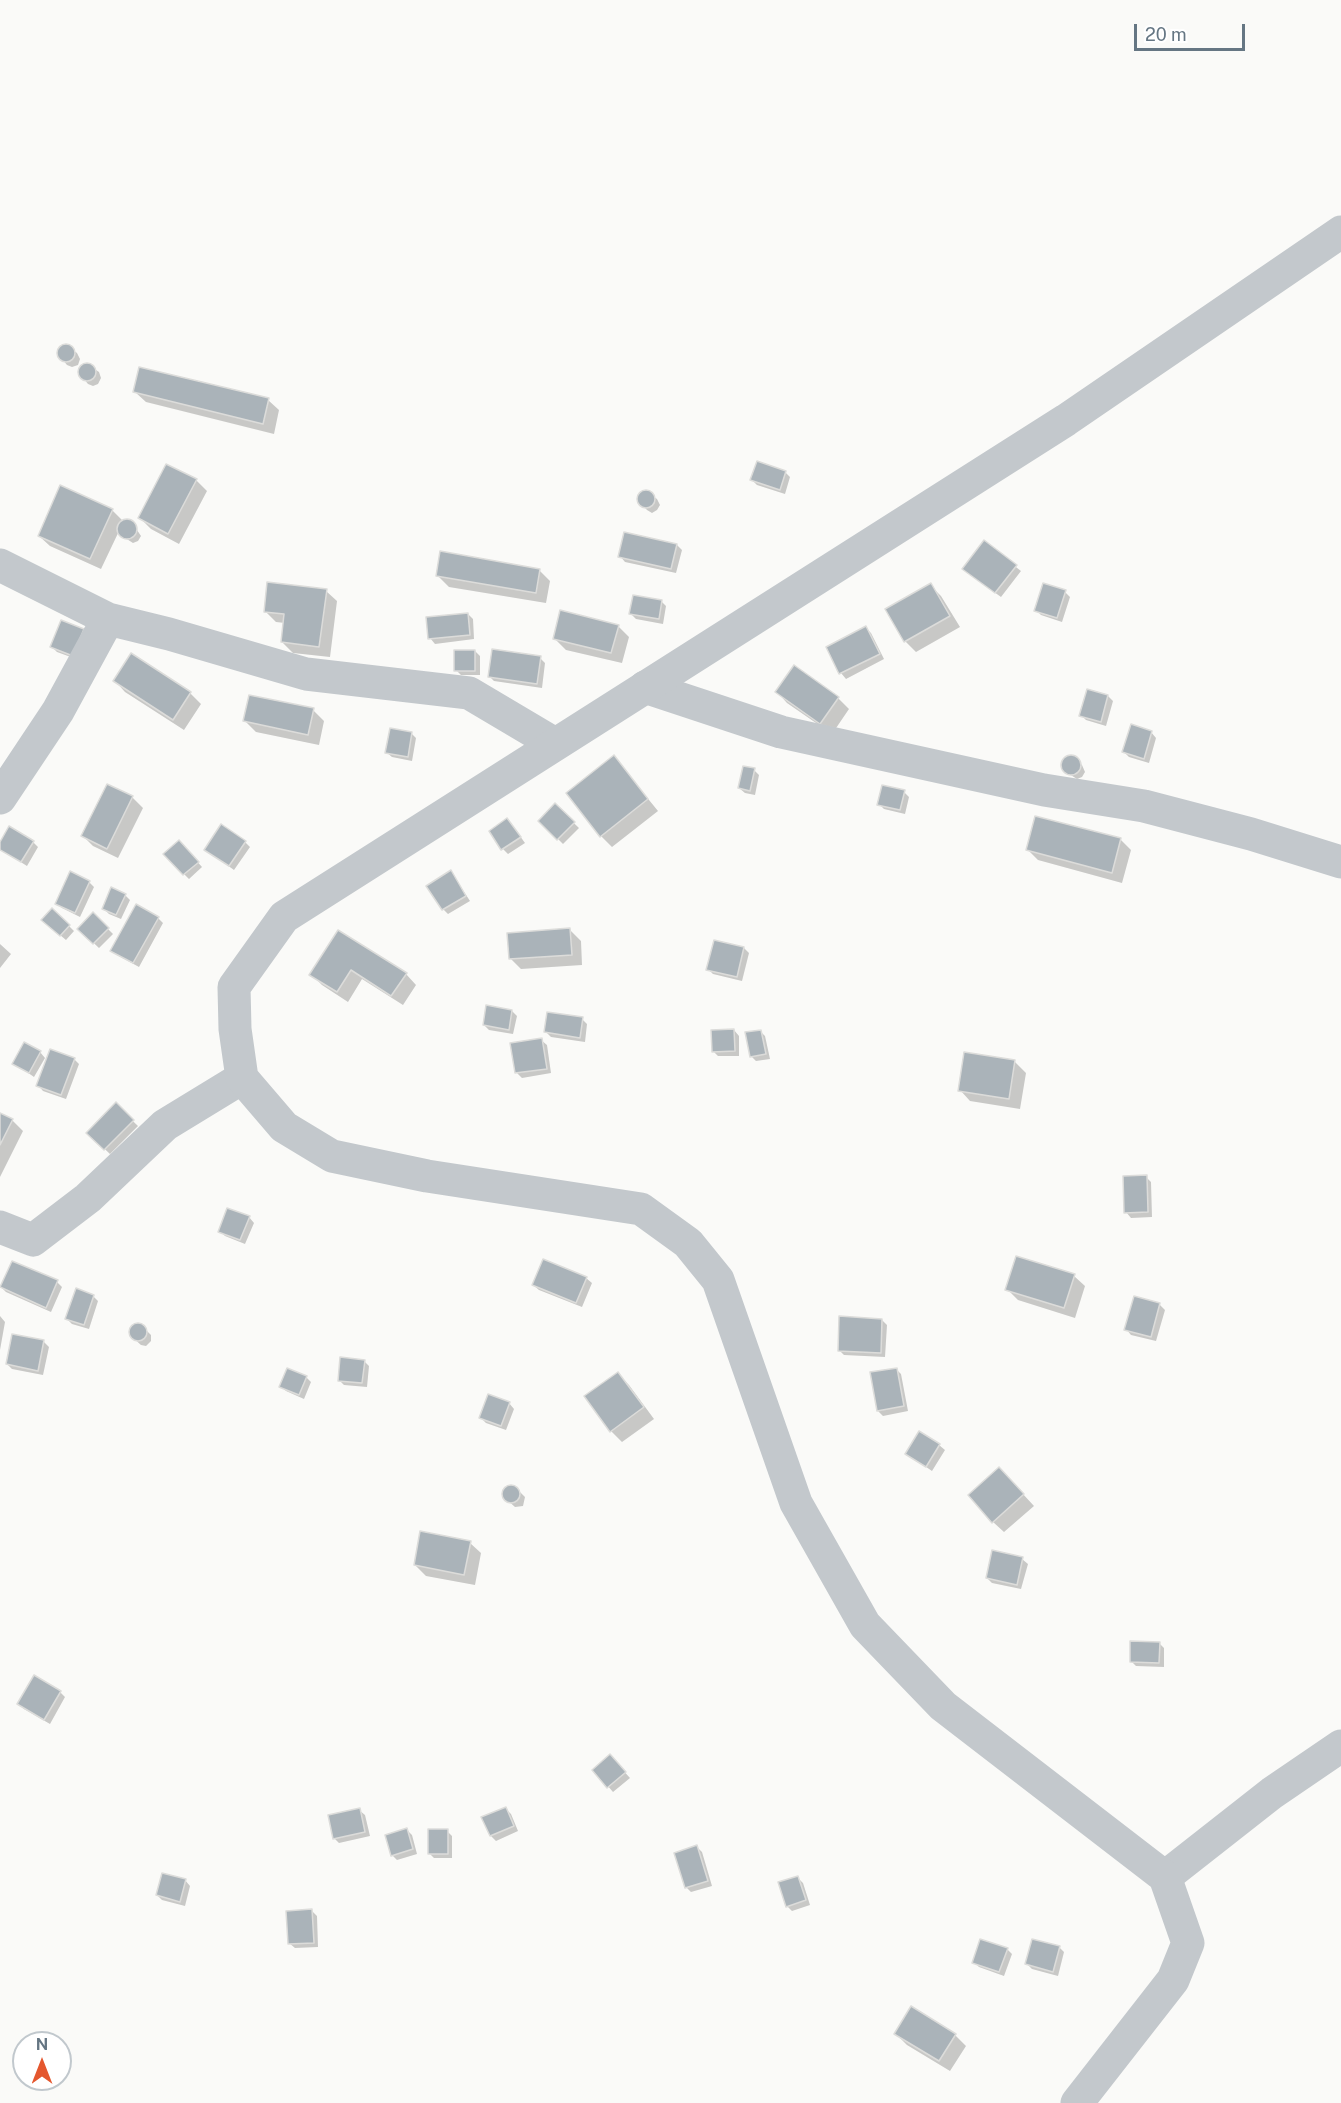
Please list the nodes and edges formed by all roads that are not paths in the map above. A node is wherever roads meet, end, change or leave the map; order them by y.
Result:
1 (1341, 232) edge
2 (0, 565) edge
3 (108, 619) junction
4 (645, 687) junction
5 (555, 744) junction
6 (0, 798) edge
7 (1341, 862) edge
8 (242, 1078) junction
9 (0, 1227) edge
10 (1341, 1746) edge
11 (1165, 1877) junction
12 (1077, 2103) edge

1 - 4 street
2 - 3 street
3 - 5 street
3 - 6 street
4 - 5 street
4 - 7 street
5 - 8 street
8 - 9 street
8 - 11 street
10 - 11 street
11 - 12 street

